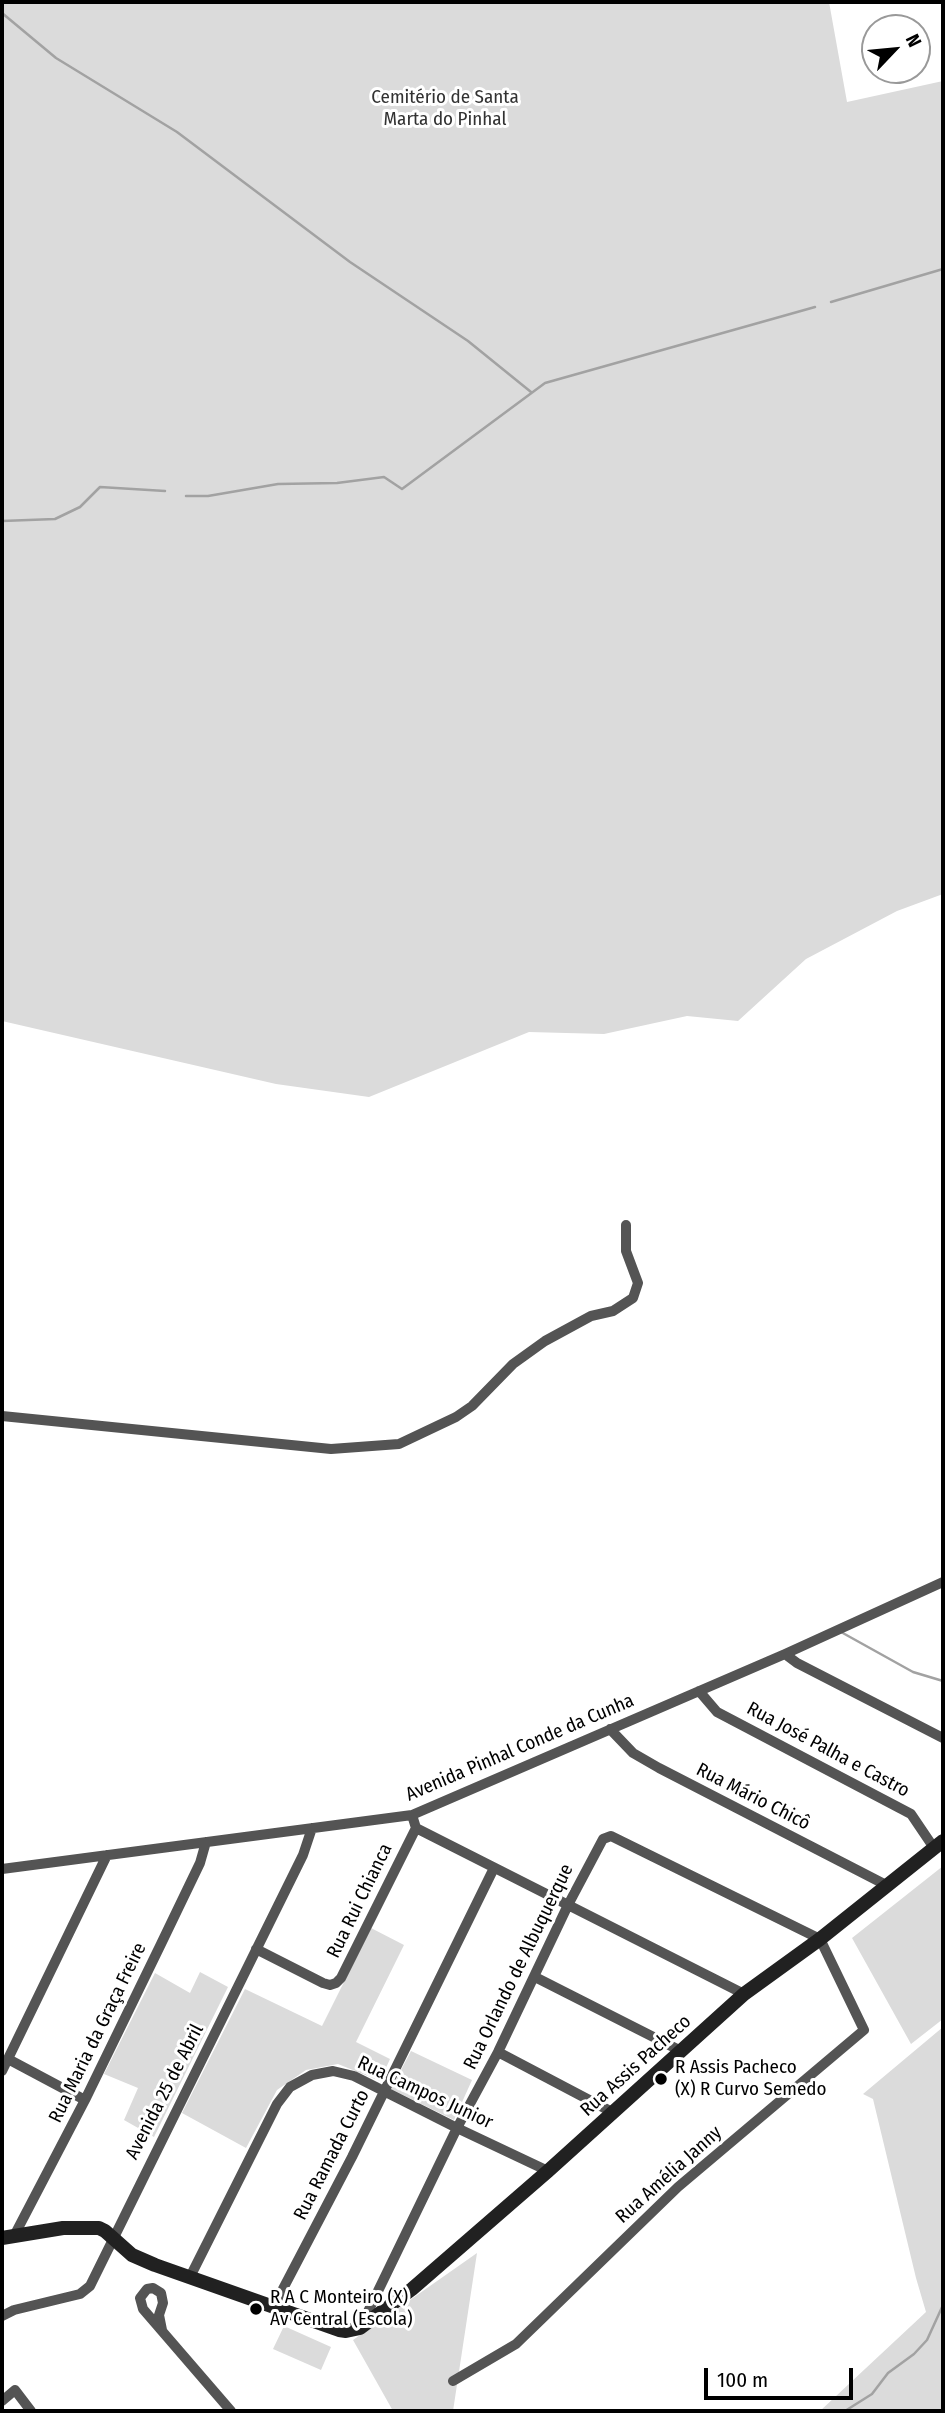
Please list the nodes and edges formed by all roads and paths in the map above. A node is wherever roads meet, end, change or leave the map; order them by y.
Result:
1 (626, 1225) dead end
2 (2, 1416) edge
3 (943, 1582) edge
4 (785, 1654) junction
5 (699, 1691) junction
6 (610, 1729) junction
7 (943, 1738) edge
8 (412, 1815) junction
9 (312, 1828) junction
10 (416, 1828) junction
11 (206, 1842) junction
12 (939, 1844) edge
13 (107, 1855) junction
14 (494, 1868) junction
15 (2, 1869) edge
16 (888, 1886) junction
17 (568, 1905) junction
18 (820, 1939) junction
19 (256, 1949) junction
20 (535, 1977) junction
21 (744, 1994) junction
22 (679, 2050) junction
23 (498, 2052) junction
24 (8, 2059) junction
25 (2, 2071) edge
26 (384, 2090) junction
27 (85, 2100) junction
28 (612, 2112) junction
29 (457, 2129) junction
30 (548, 2171) junction
31 (8, 2237) edge
32 (113, 2238) junction
33 (190, 2277) junction
34 (274, 2306) junction
35 (2, 2316) edge
36 (360, 2328) junction
37 (162, 2330) dead end
38 (453, 2381) dead end
39 (2, 2400) edge
40 (31, 2411) edge
41 (231, 2411) edge

1 - 2 street
3 - 4 street, Avenida Pinhal Conde da Cunha
4 - 5 street, Avenida Pinhal Conde da Cunha
4 - 7 street
5 - 6 street, Avenida Pinhal Conde da Cunha
5 - 12 street, Rua José Palha e Castro
6 - 8 street, Avenida Pinhal Conde da Cunha
6 - 16 street, Rua Mário Chicô
8 - 9 street, Avenida Pinhal Conde da Cunha
8 - 10 street
9 - 11 street, Avenida Pinhal Conde da Cunha
9 - 19 street, Avenida 25 de Abril
10 - 14 street
10 - 19 street, Rua Rui Chianca
11 - 13 street, Avenida Pinhal Conde da Cunha
11 - 27 street, Rua Maria da Graça Freire
12 - 16 street, Rua Assis Pacheco
13 - 15 street, Avenida Pinhal Conde da Cunha
13 - 24 street
14 - 17 street
14 - 26 street, Rua Ramada Curto
16 - 18 street, Rua Assis Pacheco
17 - 18 street, Rua Orlando de Albuquerque
17 - 20 street, Rua Orlando de Albuquerque
17 - 21 street
18 - 21 street, Rua Assis Pacheco
18 - 38 street, Rua Amélia Janny
19 - 32 street, Avenida 25 de Abril
20 - 22 street
20 - 23 street, Rua Orlando de Albuquerque
21 - 22 street, Rua Assis Pacheco
22 - 28 street, Rua Assis Pacheco
23 - 28 street
23 - 29 street, Rua Orlando de Albuquerque
24 - 25 street
24 - 27 street
26 - 29 street, Rua Campos Junior
26 - 33 street, Rua Campos Junior
26 - 34 street, Rua Ramada Curto
27 - 31 street, Rua Maria da Graça Freire
28 - 30 street, Rua Assis Pacheco
29 - 30 street, Rua Campos Junior
29 - 36 street, Rua Orlando de Albuquerque
30 - 36 street, Rua Assis Pacheco
31 - 32 street
32 - 33 street
32 - 35 street, Avenida 25 de Abril
33 - 34 street
34 - 36 street
37 - 41 street
39 - 40 street

